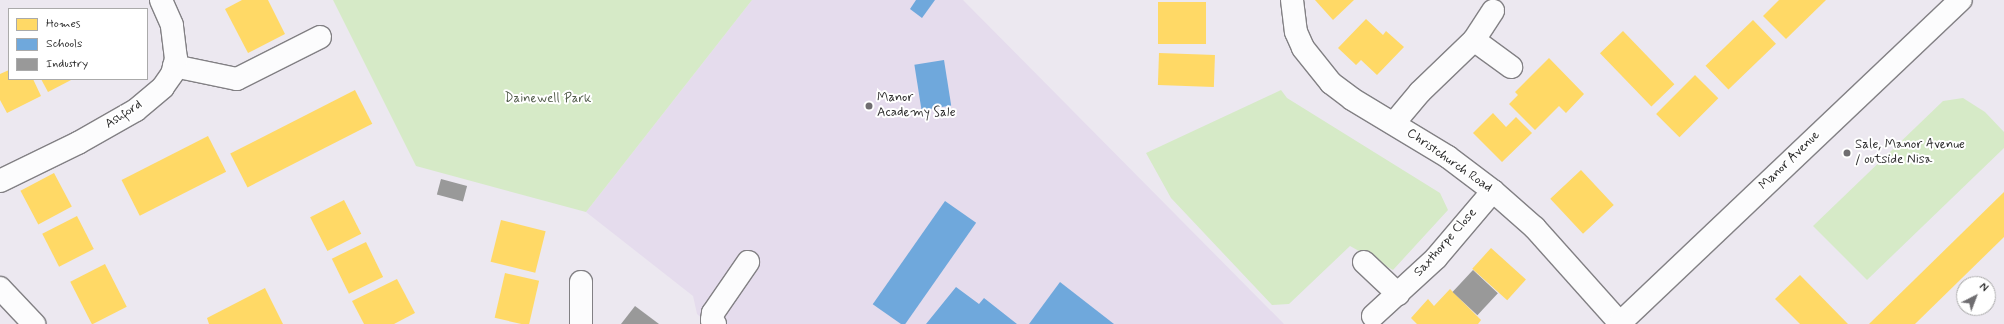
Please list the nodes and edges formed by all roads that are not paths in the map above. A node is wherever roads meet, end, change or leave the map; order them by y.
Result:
1 (161, 0) edge
2 (1292, 0) edge
3 (1961, 0) edge
4 (1493, 11) dead end
5 (320, 37) dead end
6 (1474, 40) junction
7 (174, 66) junction
8 (1511, 67) dead end
9 (1394, 123) junction
10 (0, 180) edge
11 (1493, 191) junction
12 (748, 262) dead end
13 (1364, 262) dead end
14 (581, 282) dead end
15 (0, 288) edge
16 (1398, 294) junction
17 (1373, 316) dead end
18 (34, 324) edge
19 (581, 324) edge
20 (715, 324) edge
21 (1620, 324) edge

1 - 7 street, Ashford
2 - 9 street, Christchurch Road
3 - 21 street, Manor Avenue
4 - 6 street
5 - 7 street
6 - 8 street
6 - 9 street
7 - 10 street, Ashford
9 - 11 street, Christchurch Road
11 - 16 street, Saxthorpe Close
11 - 21 street, Christchurch Road
12 - 20 street
13 - 16 street
14 - 19 street
15 - 18 street
16 - 17 street, Saxthorpe Close

